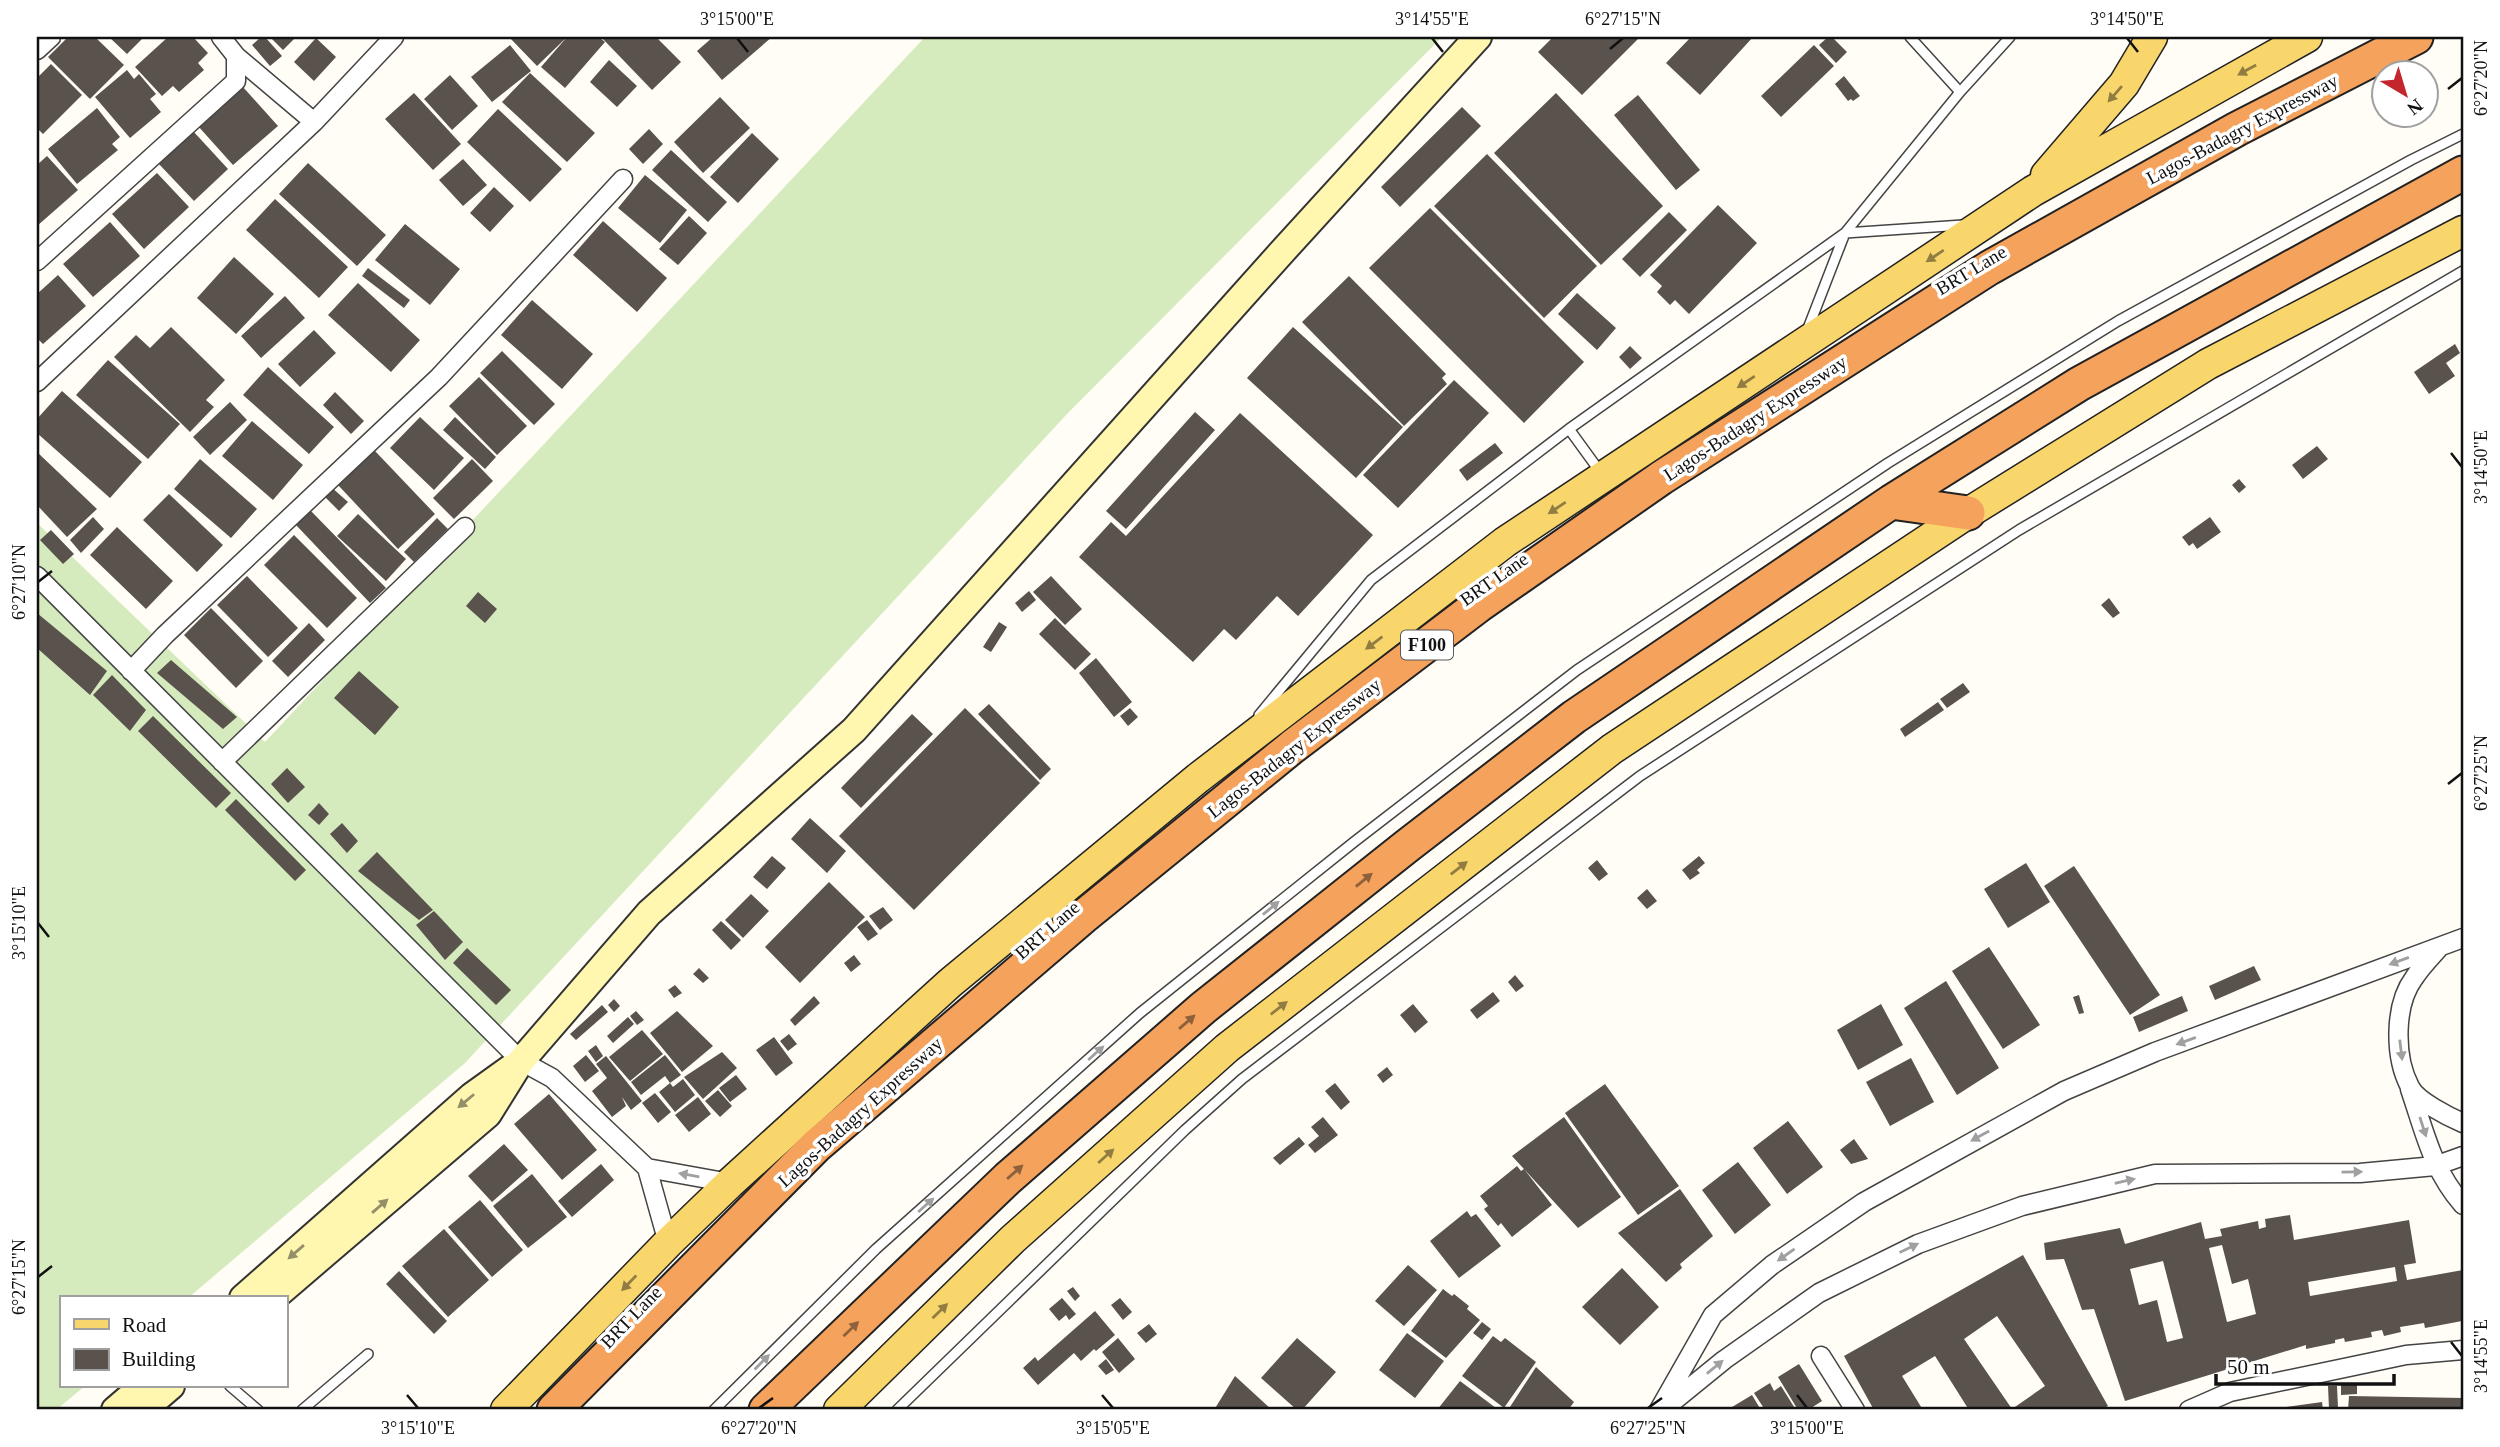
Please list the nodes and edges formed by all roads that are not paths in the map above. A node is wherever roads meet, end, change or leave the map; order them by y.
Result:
1 (51, 37) edge
2 (221, 37) edge
3 (394, 37) edge
4 (1478, 37) edge
5 (1910, 37) edge
6 (2010, 37) edge
7 (2152, 37) edge
8 (2307, 37) edge
9 (2416, 37) edge
10 (2428, 37) edge
11 (37, 50) edge
12 (236, 56) junction
13 (1960, 92) junction
14 (314, 122) junction
15 (2463, 134) edge
16 (2463, 173) edge
17 (624, 179) dead end
18 (2033, 191) junction
19 (1982, 224) junction
20 (2463, 231) edge
21 (1845, 233) junction
22 (37, 261) edge
23 (2463, 271) edge
24 (1801, 345) junction
25 (37, 382) edge
26 (1569, 429) junction
27 (1604, 477) junction
28 (1891, 502) junction
29 (1968, 513) junction
30 (465, 527) dead end
31 (37, 576) edge
32 (131, 671) junction
33 (1222, 760) junction
34 (222, 762) junction
35 (2463, 937) edge
36 (2441, 946) junction
37 (522, 1061) junction
38 (2410, 1089) junction
39 (2463, 1123) edge
40 (2463, 1156) edge
41 (2435, 1166) junction
42 (647, 1168) junction
43 (730, 1183) junction
44 (2463, 1205) edge
45 (668, 1243) junction
46 (245, 1296) edge
47 (275, 1296) edge
48 (2463, 1350) edge
49 (368, 1354) dead end
50 (1821, 1356) dead end
51 (141, 1388) edge
52 (169, 1388) edge
53 (232, 1388) edge
54 (115, 1410) edge
55 (143, 1410) edge
56 (258, 1410) edge
57 (302, 1410) edge
58 (506, 1410) edge
59 (554, 1410) edge
60 (565, 1410) edge
61 (713, 1410) edge
62 (766, 1410) edge
63 (839, 1410) edge
64 (897, 1410) edge
65 (1661, 1410) edge
66 (1855, 1410) edge
67 (2189, 1410) edge

1 - 11 street
2 - 12 street
3 - 14 street
4 - 37 main road
5 - 13 lane
6 - 13 lane
7 -> 18 main road
8 -> 18 main road, Lagos-Badagry Expressway
9 - 59 highway, Lagos-Badagry Expressway / F100
10 - 60 lane, BRT Lane
12 - 14 street
12 - 22 street
13 - 21 lane
14 - 25 street
61 -> 15 lane
16 - 28 highway
17 - 32 street
18 - 19 main road, Lagos-Badagry Expressway
19 - 21 lane
19 -> 24 main road, Lagos-Badagry Expressway
20 - 29 main road
21 - 24 lane
21 - 26 lane
23 - 64 lane
24 -> 27 main road, Lagos-Badagry Expressway
26 - 27 lane
26 - 33 lane
27 -> 33 main road, Lagos-Badagry Expressway
28 - 29 highway
62 -> 28 highway
63 -> 29 main road
30 - 34 street
31 - 32 street
32 - 34 street
33 - 43 main road, Lagos-Badagry Expressway
34 - 37 street
35 - 36 street
36 -> 38 street
36 -> 65 street
37 - 42 street
37 -> 46 main road
47 -> 37 main road
38 - 39 street
38 -> 41 street
40 - 41 street
41 - 44 street
65 -> 41 street
43 -> 42 street
42 - 45 street
43 - 45 main road, Lagos-Badagry Expressway
45 -> 58 main road, Lagos-Badagry Expressway
48 - 67 street
49 - 57 lane
50 - 66 street
51 - 54 main road
52 - 55 main road
53 - 56 lane

